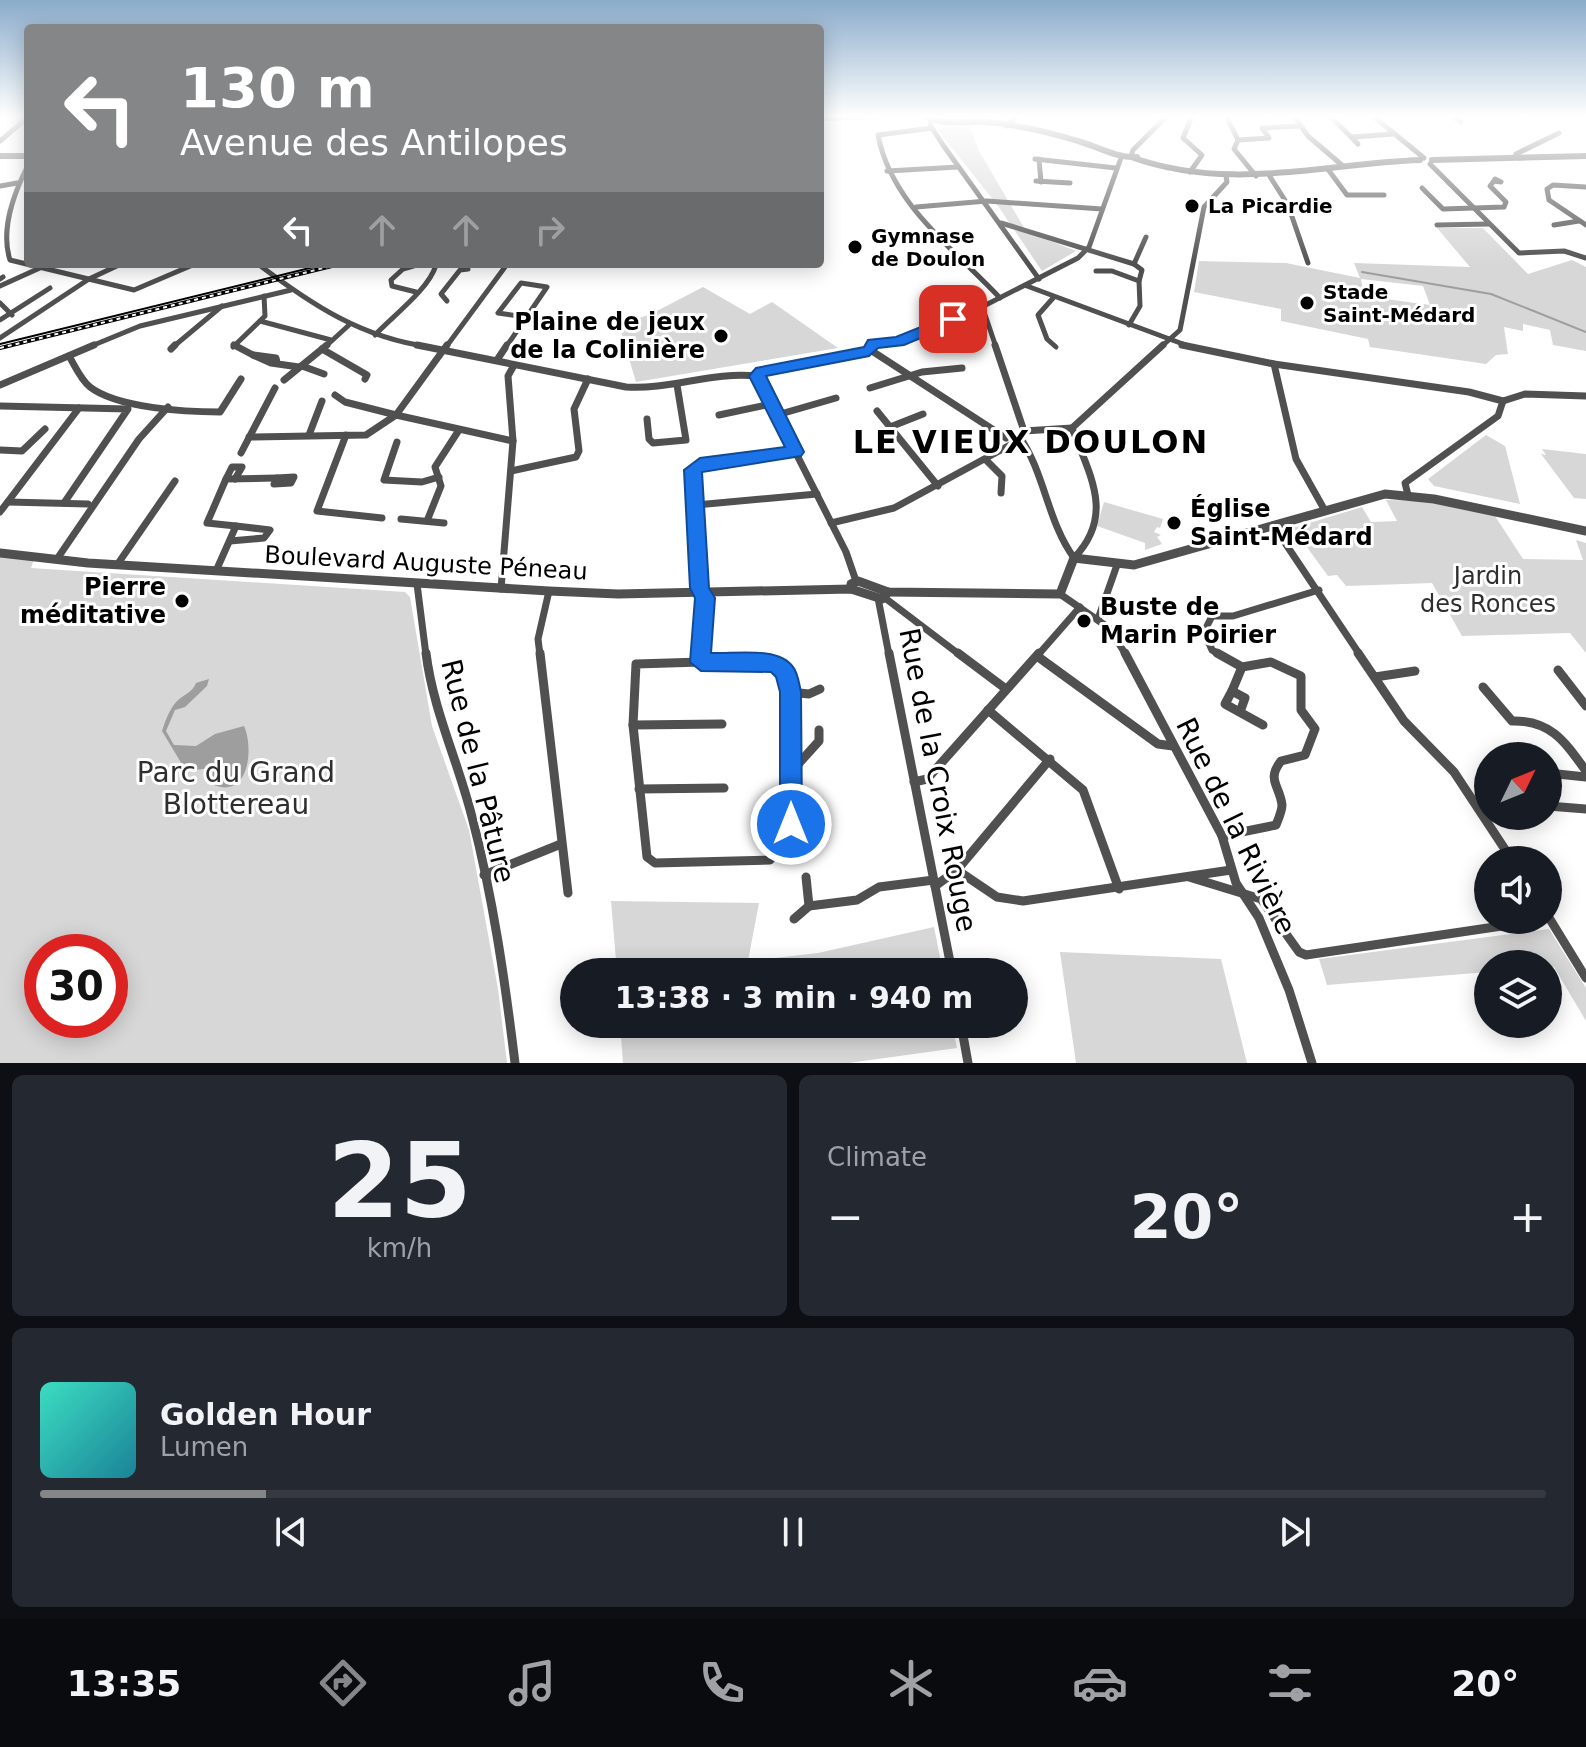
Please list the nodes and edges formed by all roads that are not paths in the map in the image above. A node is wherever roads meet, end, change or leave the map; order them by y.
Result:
1 (886, 166) edge
2 (1037, 166) edge
3 (1095, 166) edge
4 (1165, 166) edge
5 (1195, 166) edge
6 (1247, 166) edge
7 (1343, 166) joint
8 (1347, 166) edge
9 (1434, 166) edge
10 (958, 167) joint
11 (1116, 168) joint
12 (1327, 168) junction
13 (887, 171) junction
14 (24, 172) edge
15 (1190, 172) junction
16 (1269, 175) junction
17 (1226, 176) junction
18 (1256, 176) junction
19 (1494, 181) dead end
20 (17, 183) junction
21 (1070, 183) dead end
22 (0, 186) edge
23 (1586, 187) edge
24 (1422, 188) dead end
25 (1037, 192) dead end
26 (1384, 195) dead end
27 (987, 201) junction
28 (1038, 204) junction
29 (4, 206) edge
30 (916, 207) junction
31 (1102, 209) junction
32 (1473, 209) junction
33 (1579, 221) junction
34 (1001, 223) junction
35 (1489, 224) junction
36 (1437, 225) dead end
37 (1554, 225) dead end
38 (1586, 225) edge
39 (1146, 237) dead end
40 (4, 241) edge
41 (1086, 252) junction
42 (1586, 258) edge
43 (1119, 260) junction
44 (24, 263) edge
45 (1308, 263) dead end
46 (1134, 264) junction
47 (38, 268) edge
48 (46, 268) edge
49 (62, 268) edge
50 (112, 268) edge
51 (187, 268) edge
52 (263, 268) edge
53 (406, 268) edge
54 (437, 268) edge
55 (504, 268) edge
56 (468, 269) dead end
57 (59, 271) junction
58 (1096, 271) dead end
59 (1112, 271) junction
60 (3, 278) edge
61 (89, 279) junction
62 (1039, 279) junction
63 (1139, 281) junction
64 (431, 282) junction
65 (448, 285) junction
66 (0, 286) edge
67 (1027, 286) junction
68 (50, 288) dead end
69 (291, 290) junction
70 (416, 292) junction
71 (264, 296) junction
72 (1054, 297) junction
73 (1000, 298) junction
74 (447, 301) dead end
75 (222, 306) junction
76 (982, 306) junction
77 (2, 307) edge
78 (20, 309) junction
79 (12, 315) junction
80 (35, 315) junction
81 (526, 317) junction
82 (0, 320) edge
83 (260, 321) junction
84 (349, 325) junction
85 (1129, 325) junction
86 (375, 335) junction
87 (0, 338) edge
88 (331, 340) junction
89 (1171, 341) junction
90 (1056, 347) dead end
91 (883, 348) junction
92 (171, 349) dead end
93 (322, 349) junction
94 (873, 351) junction
95 (446, 352) junction
96 (69, 356) junction
97 (497, 360) junction
98 (889, 361) junction
99 (1274, 364) junction
100 (300, 366) junction
101 (513, 367) junction
102 (962, 368) dead end
103 (324, 374) dead end
104 (756, 374) junction
105 (911, 375) junction
106 (241, 379) dead end
107 (365, 379) dead end
108 (588, 379) junction
109 (284, 380) dead end
110 (0, 385) edge
111 (677, 385) junction
112 (275, 388) dead end
113 (870, 388) dead end
114 (335, 395) dead end
115 (1586, 396) edge
116 (836, 398) dead end
117 (322, 401) dead end
118 (1503, 401) junction
119 (771, 404) junction
120 (0, 406) edge
121 (168, 407) junction
122 (79, 408) junction
123 (877, 411) dead end
124 (923, 414) dead end
125 (396, 415) junction
126 (719, 415) dead end
127 (777, 415) junction
128 (647, 419) dead end
129 (890, 427) junction
130 (1072, 428) junction
131 (45, 429) dead end
132 (459, 430) junction
133 (309, 435) junction
134 (346, 435) junction
135 (249, 437) junction
136 (1021, 437) junction
137 (513, 441) junction
138 (397, 442) dead end
139 (1008, 442) junction
140 (0, 450) edge
141 (795, 452) junction
142 (241, 453) dead end
143 (986, 460) junction
144 (511, 471) junction
145 (277, 477) dead end
146 (439, 477) junction
147 (226, 479) junction
148 (235, 479) junction
149 (175, 481) dead end
150 (938, 486) junction
151 (1001, 493) dead end
152 (817, 494) junction
153 (1408, 495) junction
154 (8, 502) junction
155 (64, 503) junction
156 (88, 504) dead end
157 (696, 505) junction
158 (1324, 509) junction
159 (0, 512) edge
160 (382, 518) dead end
161 (401, 519) dead end
162 (427, 521) junction
163 (444, 523) dead end
164 (831, 523) junction
165 (1273, 525) junction
166 (236, 526) junction
167 (1586, 531) edge
168 (230, 541) junction
169 (0, 553) edge
170 (1074, 558) junction
171 (57, 559) junction
172 (117, 565) junction
173 (1117, 565) junction
174 (216, 571) junction
175 (417, 584) junction
176 (858, 586) junction
177 (501, 589) junction
178 (1319, 590) junction
179 (549, 591) junction
180 (703, 592) junction
181 (881, 594) junction
182 (1060, 594) junction
183 (1080, 607) junction
184 (1098, 619) junction
185 (1037, 656) junction
186 (701, 662) junction
187 (636, 664) junction
188 (625, 665) dead end
189 (1242, 667) junction
190 (1558, 670) dead end
191 (1415, 671) dead end
192 (1375, 677) junction
193 (1483, 687) dead end
194 (820, 689) dead end
195 (1006, 689) junction
196 (1232, 691) junction
197 (790, 692) junction
198 (1586, 706) edge
199 (988, 710) junction
200 (1240, 712) junction
201 (722, 724) dead end
202 (633, 725) junction
203 (1263, 725) dead end
204 (819, 730) dead end
205 (1173, 746) junction
206 (1050, 759) junction
207 (1586, 771) edge
208 (791, 772) junction
209 (1562, 774) edge
210 (1586, 777) edge
211 (914, 782) junction
212 (724, 788) dead end
213 (639, 789) junction
214 (1474, 799) edge
215 (1562, 807) edge
216 (1586, 809) edge
217 (1222, 836) junction
218 (561, 844) junction
219 (957, 870) junction
220 (1231, 870) junction
221 (484, 875) junction
222 (806, 877) dead end
223 (1189, 877) junction
224 (934, 883) junction
225 (1119, 889) junction
226 (568, 893) dead end
227 (1245, 895) junction
228 (809, 906) junction
229 (794, 919) dead end
230 (1474, 930) edge
231 (1557, 934) edge
232 (949, 958) edge
233 (1586, 978) edge
234 (964, 1038) edge
235 (515, 1063) edge
236 (968, 1063) edge
237 (1312, 1063) edge

1 - 13 street
2 - 21 street
3 - 11 street
4 - 15 street
5 - 15 street
6 - 18 street
7 - 8 street
7 - 12 street
9 - 32 street
10 - 13 street
10 - 27 street
11 - 31 street
12 - 16 street
12 - 26 street
13 - 30 street
14 - 20 street
15 - 17 street
16 - 18 street
16 - 45 street
17 - 18 street
17 - 89 street
19 - 32 street
20 - 22 street
20 - 29 street
23 - 33 street
24 - 32 street
25 - 28 street
27 - 28 street
27 - 30 street
27 - 34 street
28 - 31 street
29 - 40 street
30 - 73 street
31 - 41 street
32 - 35 street
33 - 37 street
33 - 38 street
34 - 41 street
34 - 62 street
35 - 36 street
35 - 42 street
39 - 46 street
40 - 44 street
41 - 43 street
41 - 62 street
43 - 46 street
43 - 59 street
46 - 63 street
47 - 60 street
48 - 57 street
49 - 57 street
50 - 61 street
51 - 61 street
52 - 69 street
53 - 70 street
54 - 64 street
55 - 95 street
56 - 65 street
57 - 61 street
58 - 59 street
59 - 63 street
60 - 66 street
61 - 80 street
62 - 67 street
63 - 85 street
64 - 65 street
64 - 70 street
65 - 74 street
67 - 72 street
67 - 73 street
68 - 78 street
69 - 71 street
69 - 84 street
70 - 86 street
71 - 75 street
71 - 83 street
72 - 85 street
72 - 90 street
73 - 76 street
75 - 92 street
75 - 96 street
76 - 91 street
76 - 136 street
77 - 79 street
78 - 79 street
78 - 80 street
79 - 82 street
80 - 87 street
81 - 81 street
81 - 97 street
83 - 88 street
83 - 100 street
84 - 86 street
84 - 88 street
85 - 89 street
86 - 95 street
88 - 93 street
89 - 99 street
89 - 130 street
91 - 94 street
91 - 98 street
93 - 100 street
93 - 107 street
94 - 98 street
94 - 104 street
95 - 97 street
95 - 125 street
96 - 110 street
96 - 121 street
97 - 101 street
98 - 105 street
99 - 118 street
99 - 158 street
100 - 103 street
100 - 109 street
101 - 108 street
101 - 137 street
102 - 105 street
104 - 111 street
104 - 119 street
105 - 113 street
105 - 139 street
106 - 121 street
108 - 111 street
108 - 144 street
111 - 128 street
112 - 135 street
114 - 125 street
115 - 118 street
116 - 127 street
117 - 133 street
118 - 153 street
119 - 126 street
119 - 127 street
120 - 122 street
121 - 171 street
122 - 154 street
122 - 155 street
123 - 129 street
124 - 129 street
125 - 132 street
125 - 134 street
127 - 141 street
129 - 150 street
130 - 136 street
130 - 170 street
131 - 140 street
132 - 137 street
132 - 146 street
133 - 134 street
133 - 135 street
134 - 160 street
135 - 142 street
136 - 139 street
136 - 170 street
137 - 144 street
138 - 146 street
139 - 143 street
141 - 152 street
141 - 157 street
143 - 150 street
143 - 151 street
144 - 177 street
145 - 148 street
146 - 162 street
147 - 148 street
147 - 148 street
147 - 166 street
149 - 172 street
150 - 164 street
152 - 157 street
152 - 164 street
153 - 158 street
153 - 167 street
154 - 155 street
154 - 159 street
155 - 156 street
157 - 180 street
158 - 165 street
161 - 162 street
162 - 163 street
164 - 176 street
165 - 173 street
165 - 178 street
166 - 168 street
166 - 168 street
168 - 174 street
169 - 171 street, Boulevard Auguste Péneau
170 - 173 street
170 - 182 street
171 - 172 street, Boulevard Auguste Péneau
172 - 174 street, Boulevard Auguste Péneau
173 - 184 street
174 - 175 street, Boulevard Auguste Péneau
175 - 177 street, Boulevard Auguste Péneau
175 - 221 street, Rue de la Pâture
176 - 180 street, Boulevard Auguste Péneau
176 - 181 street, Boulevard Auguste Péneau
177 - 179 street, Boulevard Auguste Péneau
178 - 189 street
178 - 192 street
179 - 180 street, Boulevard Auguste Péneau
179 - 218 street
180 - 186 street
181 - 182 street, Boulevard Auguste Péneau
181 - 195 street
181 - 211 street, Rue de la Croix Rouge
182 - 183 street, Rue de la Rivière
183 - 184 street, Rue de la Rivière
183 - 185 street
184 - 205 street, Rue de la Rivière
185 - 195 street
185 - 205 street
186 - 187 street
186 - 197 street
187 - 188 street
187 - 202 street
189 - 196 street
189 - 217 street
190 - 198 street
191 - 192 street
192 - 214 street
193 - 207 street
194 - 197 street
195 - 199 street
196 - 200 street
196 - 200 street
197 - 208 street
199 - 206 street
199 - 211 street
200 - 203 street
201 - 202 street
202 - 213 street
204 - 208 street
205 - 217 street, Rue de la Rivière
206 - 219 street
206 - 225 street
208 - 213 street
209 - 210 street
211 - 224 street, Rue de la Croix Rouge
212 - 213 street
215 - 216 street
217 - 220 street, Rue de la Rivière
218 - 221 street
218 - 226 street
219 - 224 street
219 - 225 street
220 - 223 street
220 - 227 street, Rue de la Rivière
221 - 235 street, Rue de la Pâture
222 - 228 street
223 - 225 street
223 - 227 street
224 - 228 street
224 - 232 street, Rue de la Croix Rouge
227 - 230 street
227 - 237 street, Rue de la Rivière
228 - 229 street
231 - 233 street
234 - 236 street

